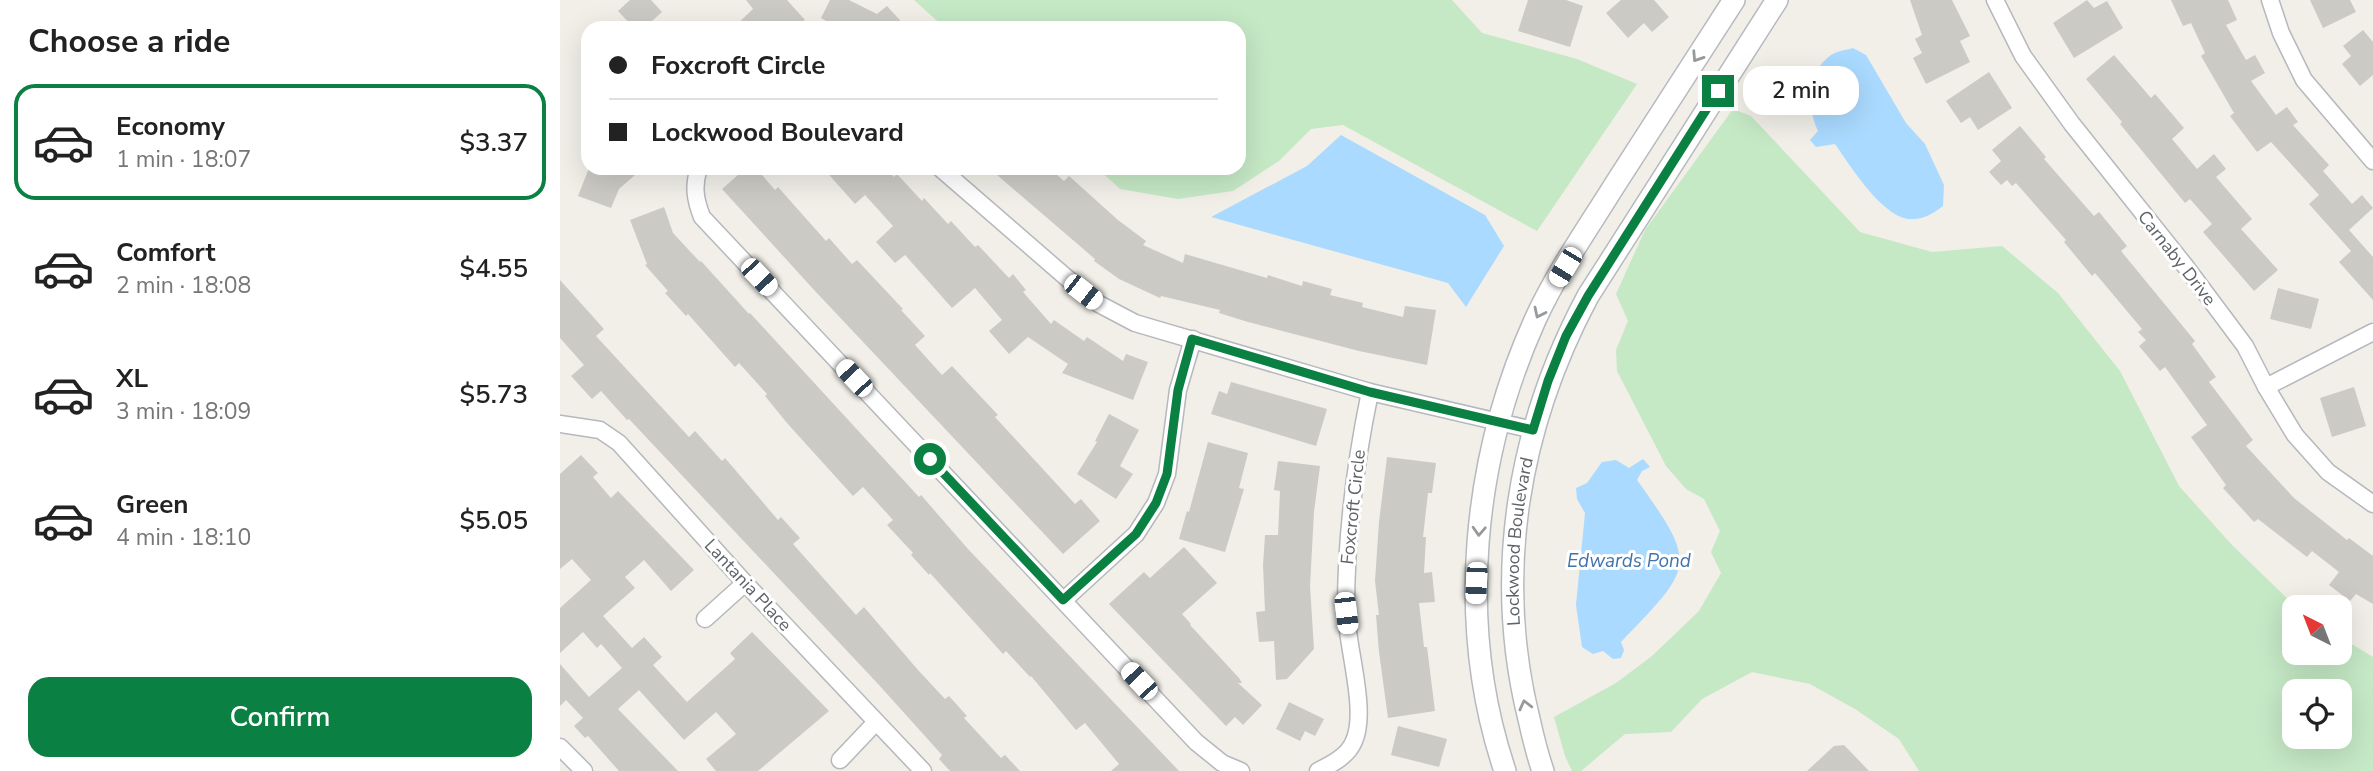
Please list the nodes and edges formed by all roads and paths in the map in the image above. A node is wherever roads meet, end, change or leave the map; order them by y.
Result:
1 (1734, 0) edge
2 (1777, 0) edge
3 (1995, 0) edge
4 (2270, 0) edge
5 (2373, 161) edge
6 (697, 175) edge
7 (948, 175) edge
8 (2373, 332) edge
9 (1192, 339) junction
10 (2266, 387) junction
11 (1370, 392) junction
12 (1497, 423) junction
13 (560, 424) edge
14 (1533, 430) junction
15 (2373, 503) edge
16 (745, 583) junction
17 (1063, 600) junction
18 (705, 619) dead end
19 (876, 722) junction
20 (560, 747) edge
21 (840, 760) dead end
22 (584, 771) edge
23 (923, 771) edge
24 (1241, 771) edge
25 (1318, 771) edge
26 (1505, 771) edge
27 (1543, 771) edge

1 -> 12 main road
2 - 14 main road, Lockwood Boulevard
3 - 10 street, Carnaby Drive
4 - 5 street
6 - 17 street
7 - 9 street
8 - 10 street
9 - 11 street
9 - 17 street
10 - 15 street, Carnaby Drive
11 - 12 street
11 - 25 street, Foxcroft Circle
12 - 14 street
12 -> 26 main road
13 - 16 street, Lantania Place
27 -> 14 main road, Lockwood Boulevard
16 - 18 street
16 - 19 street, Lantania Place
17 - 24 street
19 - 21 street
19 - 23 street, Lantania Place
20 - 22 street

